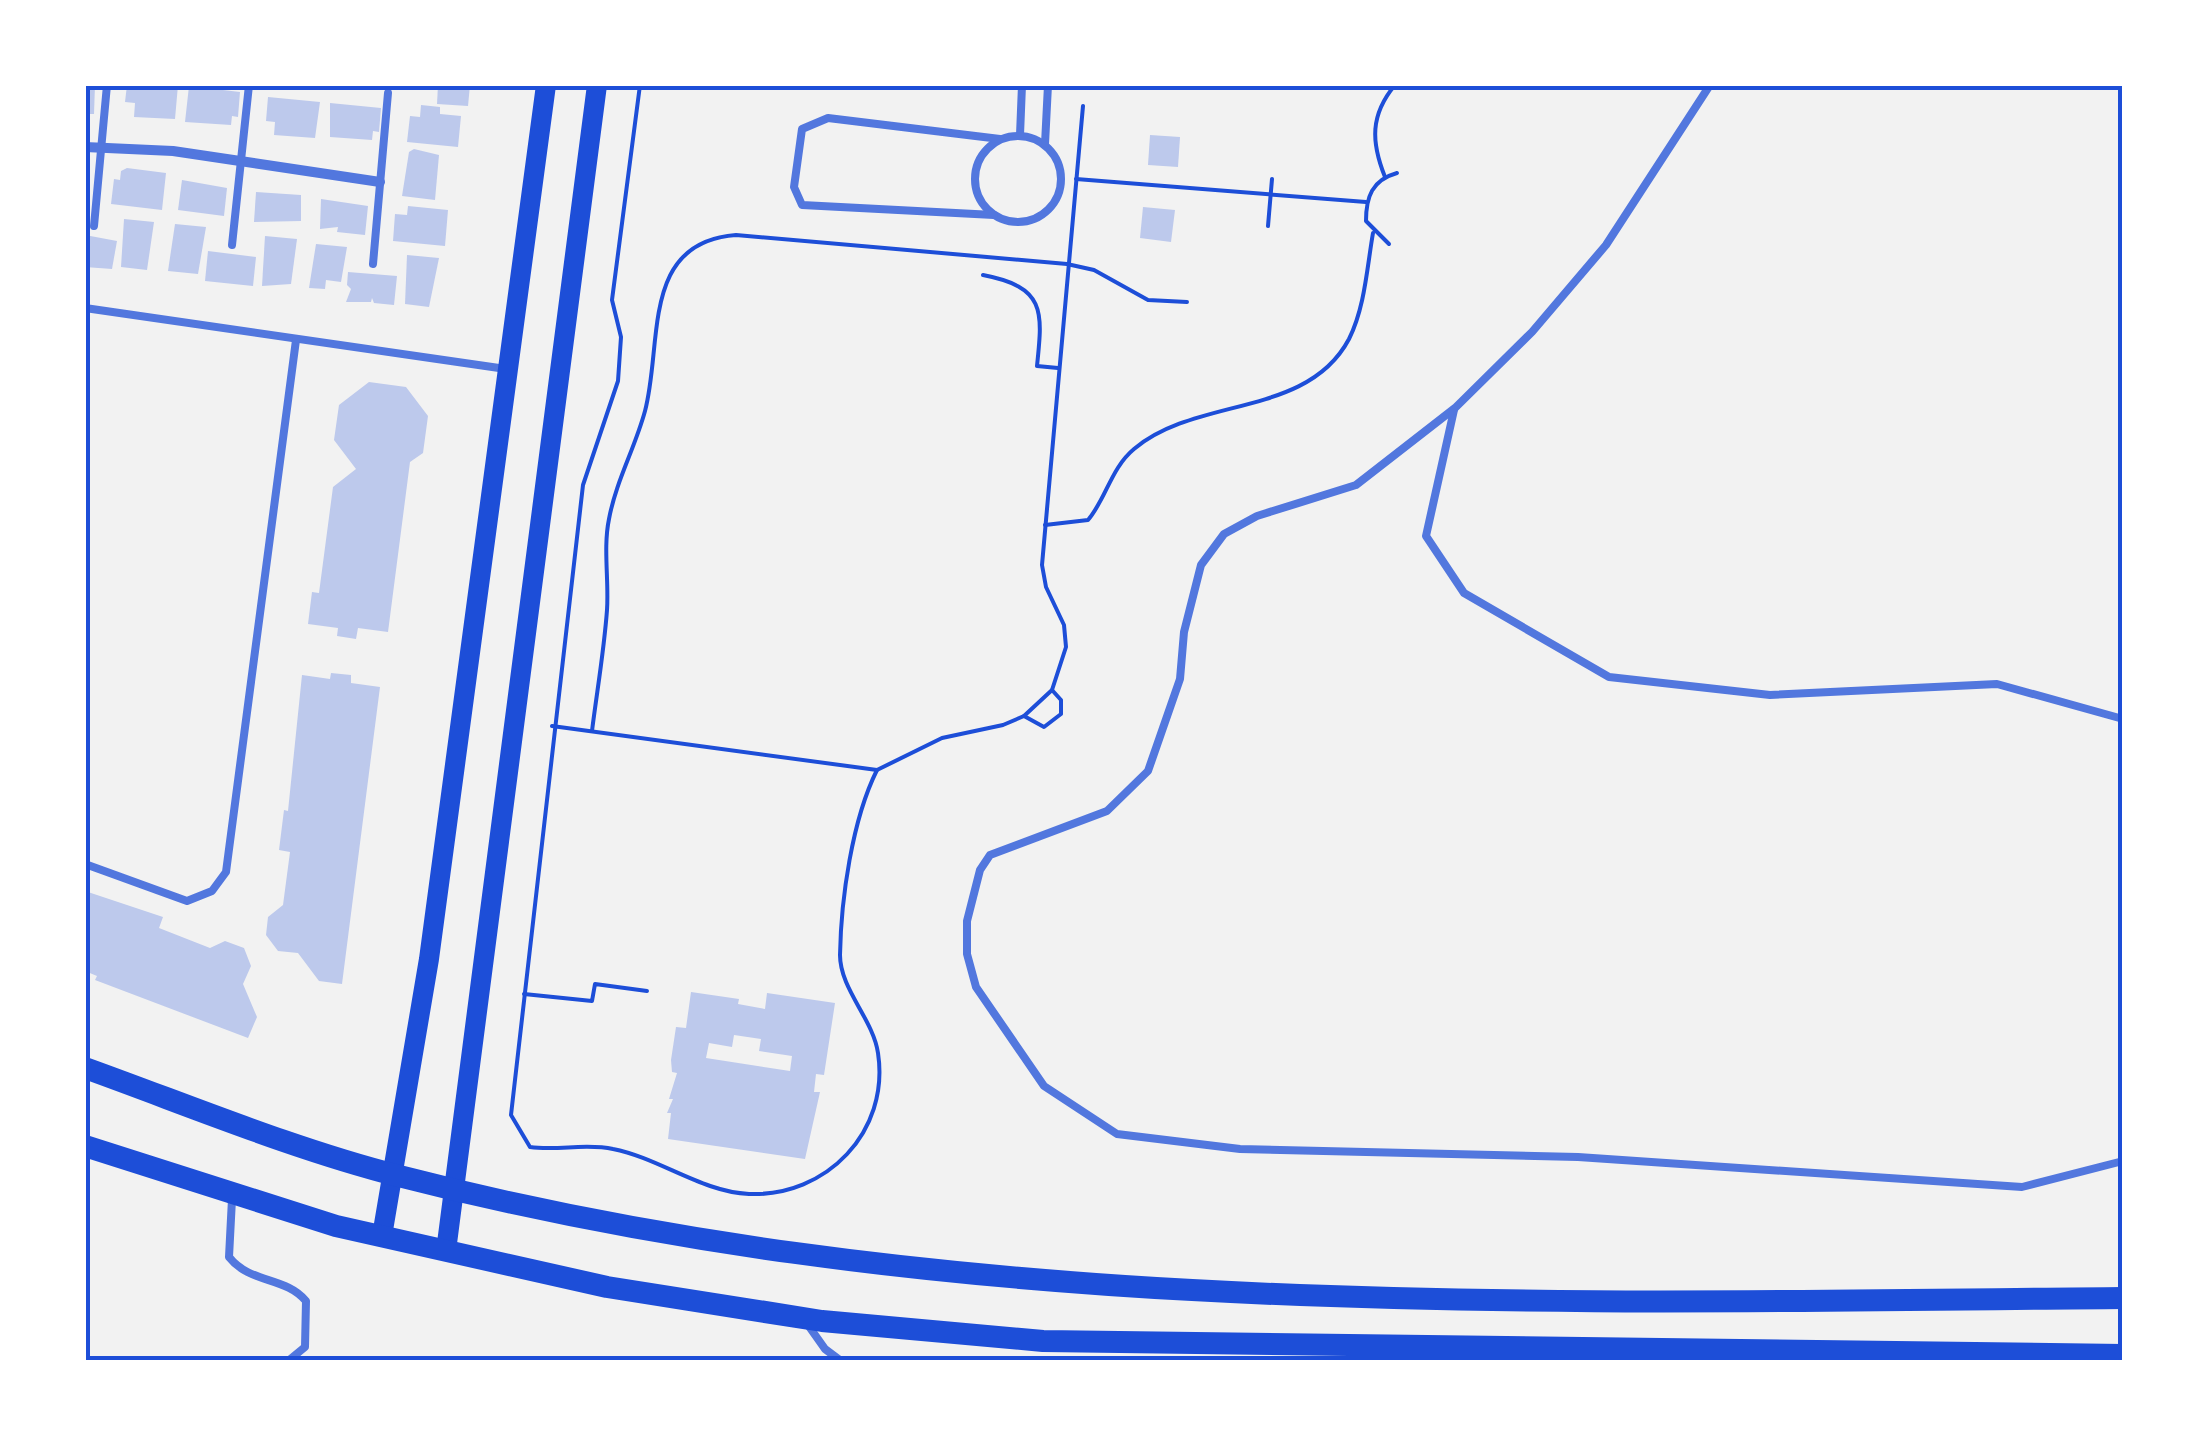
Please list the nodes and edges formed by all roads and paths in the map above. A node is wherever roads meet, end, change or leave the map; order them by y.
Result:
1 (107, 85) edge
2 (249, 85) edge
3 (546, 85) edge
4 (596, 85) edge
5 (640, 85) edge
6 (1022, 85) edge
7 (1048, 85) edge
8 (1386, 85) edge
9 (1395, 85) edge
10 (1710, 85) edge
11 (388, 93) dead end
12 (1386, 96) junction
13 (1083, 106) dead end
14 (1020, 135) junction
15 (1000, 139) junction
16 (1044, 144) junction
17 (85, 146) edge
18 (102, 146) junction
19 (242, 162) junction
20 (1396, 173) dead end
21 (1384, 177) junction
22 (1076, 179) junction
23 (1272, 179) dead end
24 (380, 182) junction
25 (1271, 194) junction
26 (1366, 202) junction
27 (994, 215) junction
28 (94, 226) dead end
29 (1268, 226) dead end
30 (1373, 233) junction
31 (1388, 244) dead end
32 (232, 245) dead end
33 (372, 264) dead end
34 (1067, 264) junction
35 (983, 276) dead end
36 (1187, 302) dead end
37 (85, 308) edge
38 (296, 340) junction
39 (1058, 368) junction
40 (508, 369) junction
41 (1455, 408) junction
42 (1044, 525) junction
43 (1052, 690) junction
44 (1024, 716) junction
45 (2123, 718) edge
46 (552, 726) junction
47 (592, 731) junction
48 (877, 770) junction
49 (85, 864) edge
50 (647, 991) dead end
51 (524, 994) junction
52 (85, 1068) edge
53 (85, 1146) edge
54 (2123, 1160) edge
55 (393, 1174) junction
56 (455, 1189) junction
57 (233, 1195) junction
58 (382, 1236) junction
59 (446, 1251) junction
60 (2123, 1298) edge
61 (802, 1318) junction
62 (2123, 1354) edge
63 (288, 1361) edge
64 (841, 1361) edge

1 - 18 lane
2 - 19 lane
3 - 40 main road
4 - 56 main road
5 - 46 path
6 - 14 lane
7 - 16 lane
8 - 12 path
9 - 12 path
10 - 41 lane
11 - 24 lane
12 - 21 path
13 - 22 path
14 - 15 lane
14 - 16 lane
15 - 27 lane
15 - 27 lane
16 - 27 lane
17 - 18 street
18 - 19 street
18 - 28 lane
19 - 24 street
19 - 32 lane
20 - 21 path
21 - 26 path
22 - 25 path
22 - 34 path
23 - 25 path
24 - 33 lane
25 - 26 path
25 - 29 path
26 - 30 path
30 - 31 path
30 - 42 path
34 - 36 path
34 - 39 path
34 - 47 path
35 - 39 path
37 - 38 lane
38 - 40 lane
38 - 49 lane
39 - 42 path
40 - 55 main road
41 - 45 lane
41 - 54 lane
42 - 43 path
43 - 44 path
43 - 44 path
44 - 48 path
46 - 47 path
46 - 51 path
47 - 48 path
48 - 51 path
50 - 51 path
52 - 55 main road
53 - 57 main road
55 - 56 main road
55 - 58 main road
56 - 59 main road
56 - 60 main road
57 - 58 main road
57 - 63 lane
58 - 59 main road
59 - 61 main road
61 - 62 main road
61 - 64 lane

